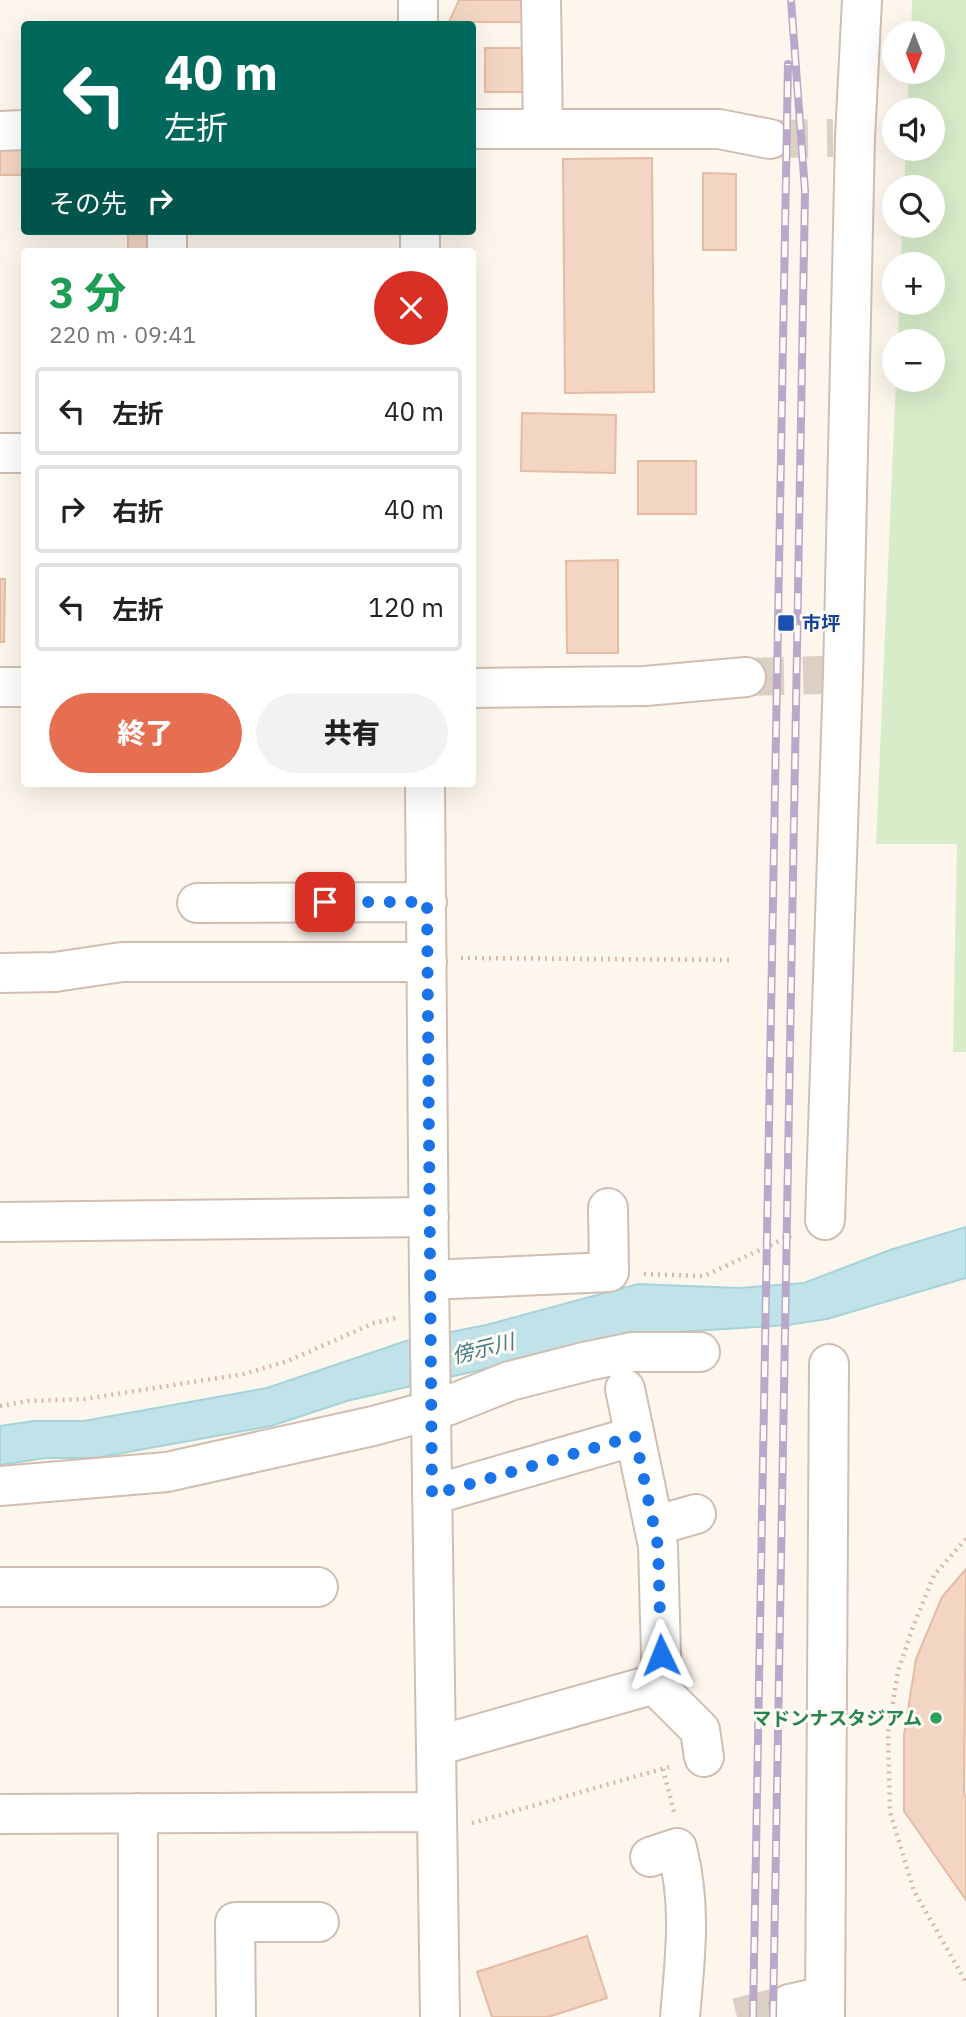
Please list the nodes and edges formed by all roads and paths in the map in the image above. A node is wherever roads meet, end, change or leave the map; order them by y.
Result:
1 (418, 0) edge
2 (541, 0) edge
3 (862, 0) edge
4 (418, 21) edge
5 (476, 129) edge
6 (543, 129) junction
7 (0, 131) edge
8 (21, 131) edge
9 (770, 139) tunnel mouth
10 (0, 453) edge
11 (21, 453) edge
12 (746, 677) tunnel mouth
13 (0, 687) edge
14 (21, 687) edge
15 (476, 688) edge
16 (425, 787) edge
17 (427, 902) junction
18 (197, 903) dead end
19 (427, 960) junction
20 (733, 960) dead end
21 (0, 973) edge
22 (608, 1208) dead end
23 (429, 1217) junction
24 (825, 1220) dead end
25 (0, 1222) edge
26 (429, 1280) junction
27 (700, 1352) dead end
28 (829, 1364) dead end
29 (625, 1389) dead end
30 (431, 1404) junction
31 (635, 1436) junction
32 (0, 1486) edge
33 (432, 1495) junction
34 (695, 1514) dead end
35 (654, 1526) junction
36 (966, 1539) edge
37 (0, 1587) edge
38 (318, 1587) dead end
39 (662, 1682) junction
40 (436, 1746) junction
41 (704, 1757) joint
42 (663, 1769) junction
43 (138, 1813) junction
44 (0, 1814) edge
45 (437, 1822) junction
46 (664, 1852) joint
47 (319, 1922) dead end
48 (966, 1982) edge
49 (813, 2006) edge
50 (138, 2017) edge
51 (236, 2017) edge
52 (440, 2017) edge
53 (680, 2017) edge

1 - 4 street
2 - 6 street
3 - 24 street
5 - 6 street
6 - 9 street
7 - 8 street
10 - 11 street
12 - 15 street
13 - 14 street
16 - 17 street
17 - 18 street
17 - 19 street
19 - 20 path
19 - 21 street
19 - 23 street
22 - 26 street
23 - 25 street
23 - 26 street
26 - 30 street
27 - 30 street
28 - 49 street
29 - 31 street
30 - 32 street
30 - 33 street
31 - 33 street
31 - 35 street
33 - 40 street
34 - 35 street
35 - 39 street
36 - 48 path
37 - 38 street
39 - 40 street
39 - 41 street
40 - 45 street
41 - 42 path
42 - 45 path
42 - 46 path
43 - 44 street
43 - 45 street
43 - 50 street
45 - 52 street
46 - 53 street
47 - 51 street

